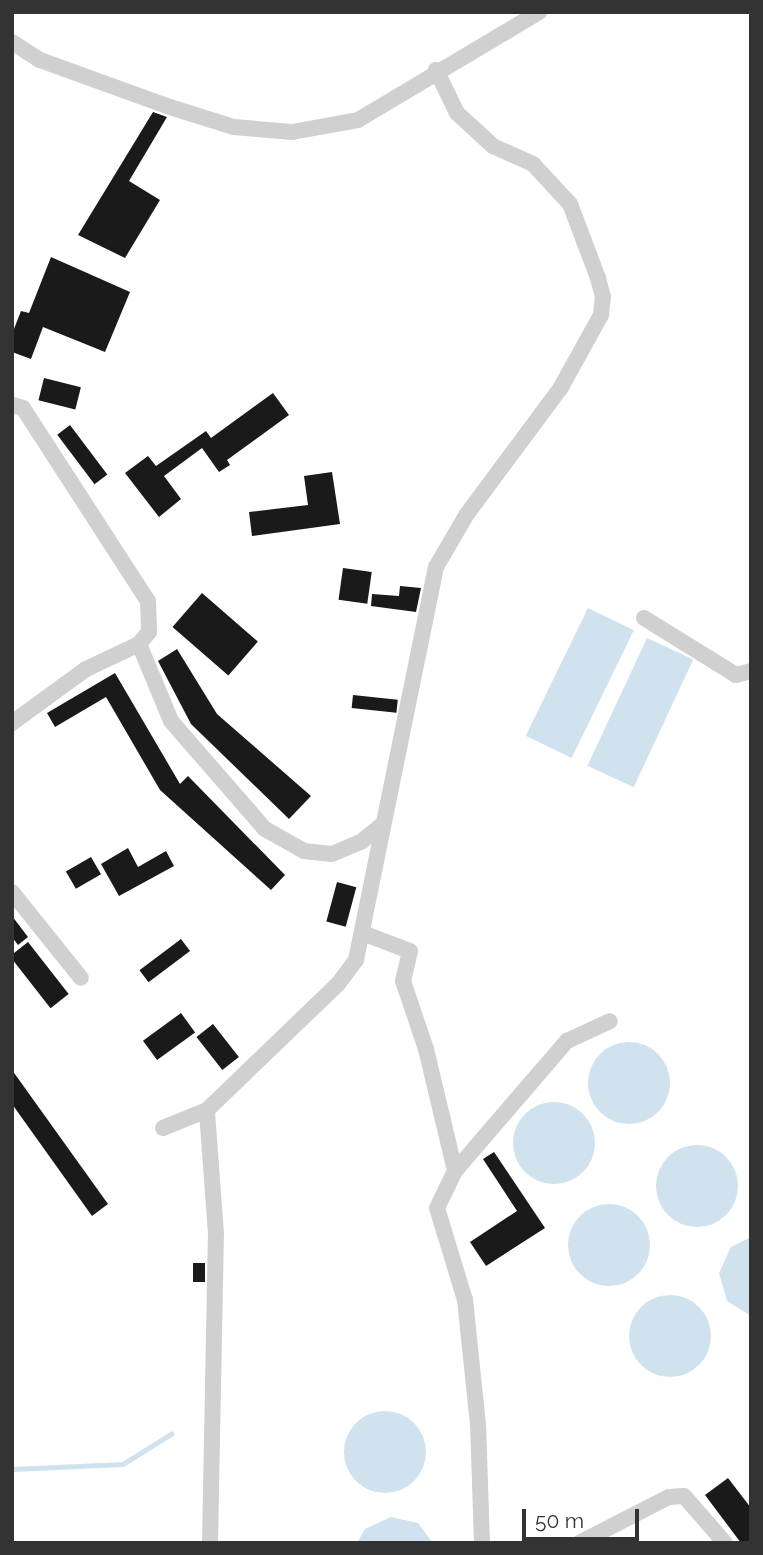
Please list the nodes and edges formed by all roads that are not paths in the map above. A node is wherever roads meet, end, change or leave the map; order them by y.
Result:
1 (539, 12) edge
2 (12, 42) edge
3 (436, 70) junction
4 (12, 405) edge
5 (644, 618) dead end
6 (139, 644) junction
7 (751, 671) edge
8 (12, 723) edge
9 (382, 825) junction
10 (12, 892) edge
11 (365, 934) junction
12 (81, 978) dead end
13 (610, 1021) dead end
14 (208, 1110) junction
15 (163, 1128) dead end
16 (455, 1171) junction
17 (211, 1543) edge
18 (482, 1543) edge
19 (579, 1543) edge
20 (725, 1543) edge

1 - 3 street
2 - 3 street
3 - 9 street
4 - 6 street
5 - 7 street
6 - 8 street
6 - 9 street
9 - 11 street
10 - 12 street
11 - 14 street
11 - 16 street
13 - 16 street
14 - 15 street
14 - 17 street
16 - 18 street
19 - 20 street

